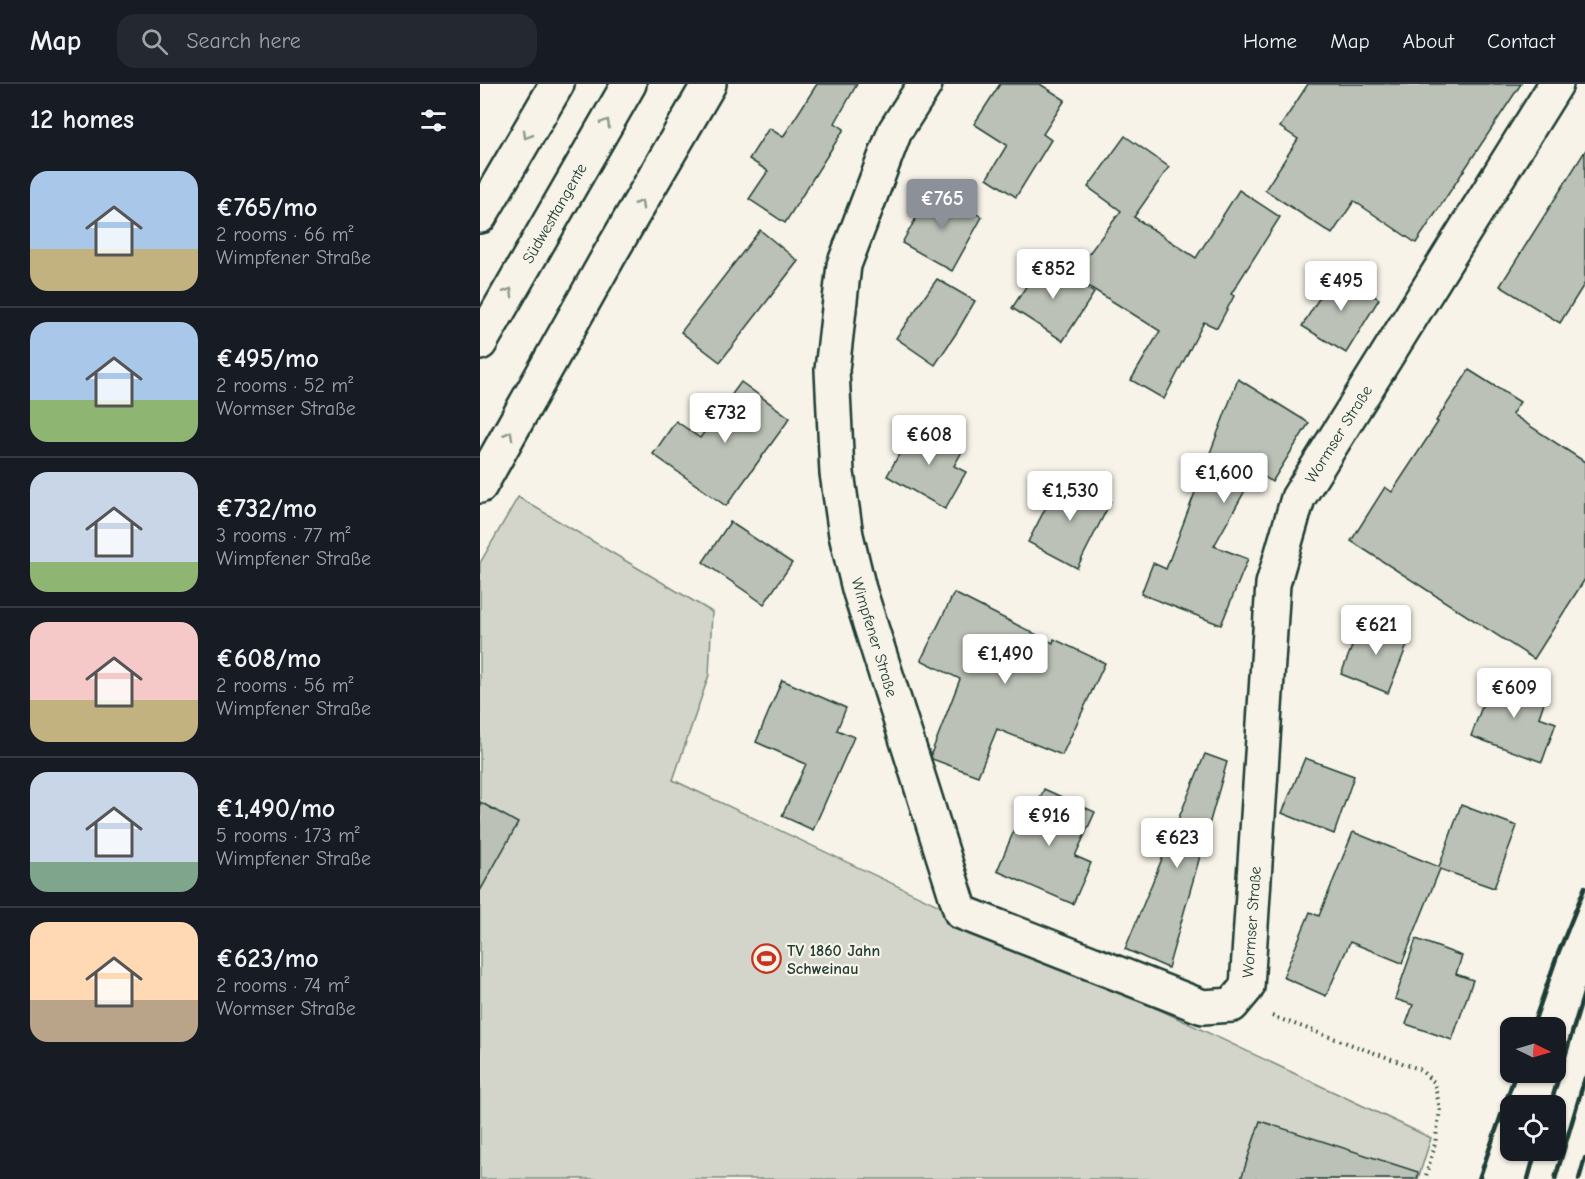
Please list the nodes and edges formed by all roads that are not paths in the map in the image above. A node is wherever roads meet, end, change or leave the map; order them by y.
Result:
1 (557, 84) edge
2 (629, 84) edge
3 (709, 84) edge
4 (925, 84) edge
5 (1556, 84) edge
6 (480, 216) edge
7 (480, 343) edge
8 (480, 486) edge
9 (1232, 1005) joint

1 -> 6 main road
7 -> 2 main road, Südwesttangente
8 -> 3 main road
4 - 9 main road, Wimpfener Straße
5 - 9 main road, Wormser Straße

